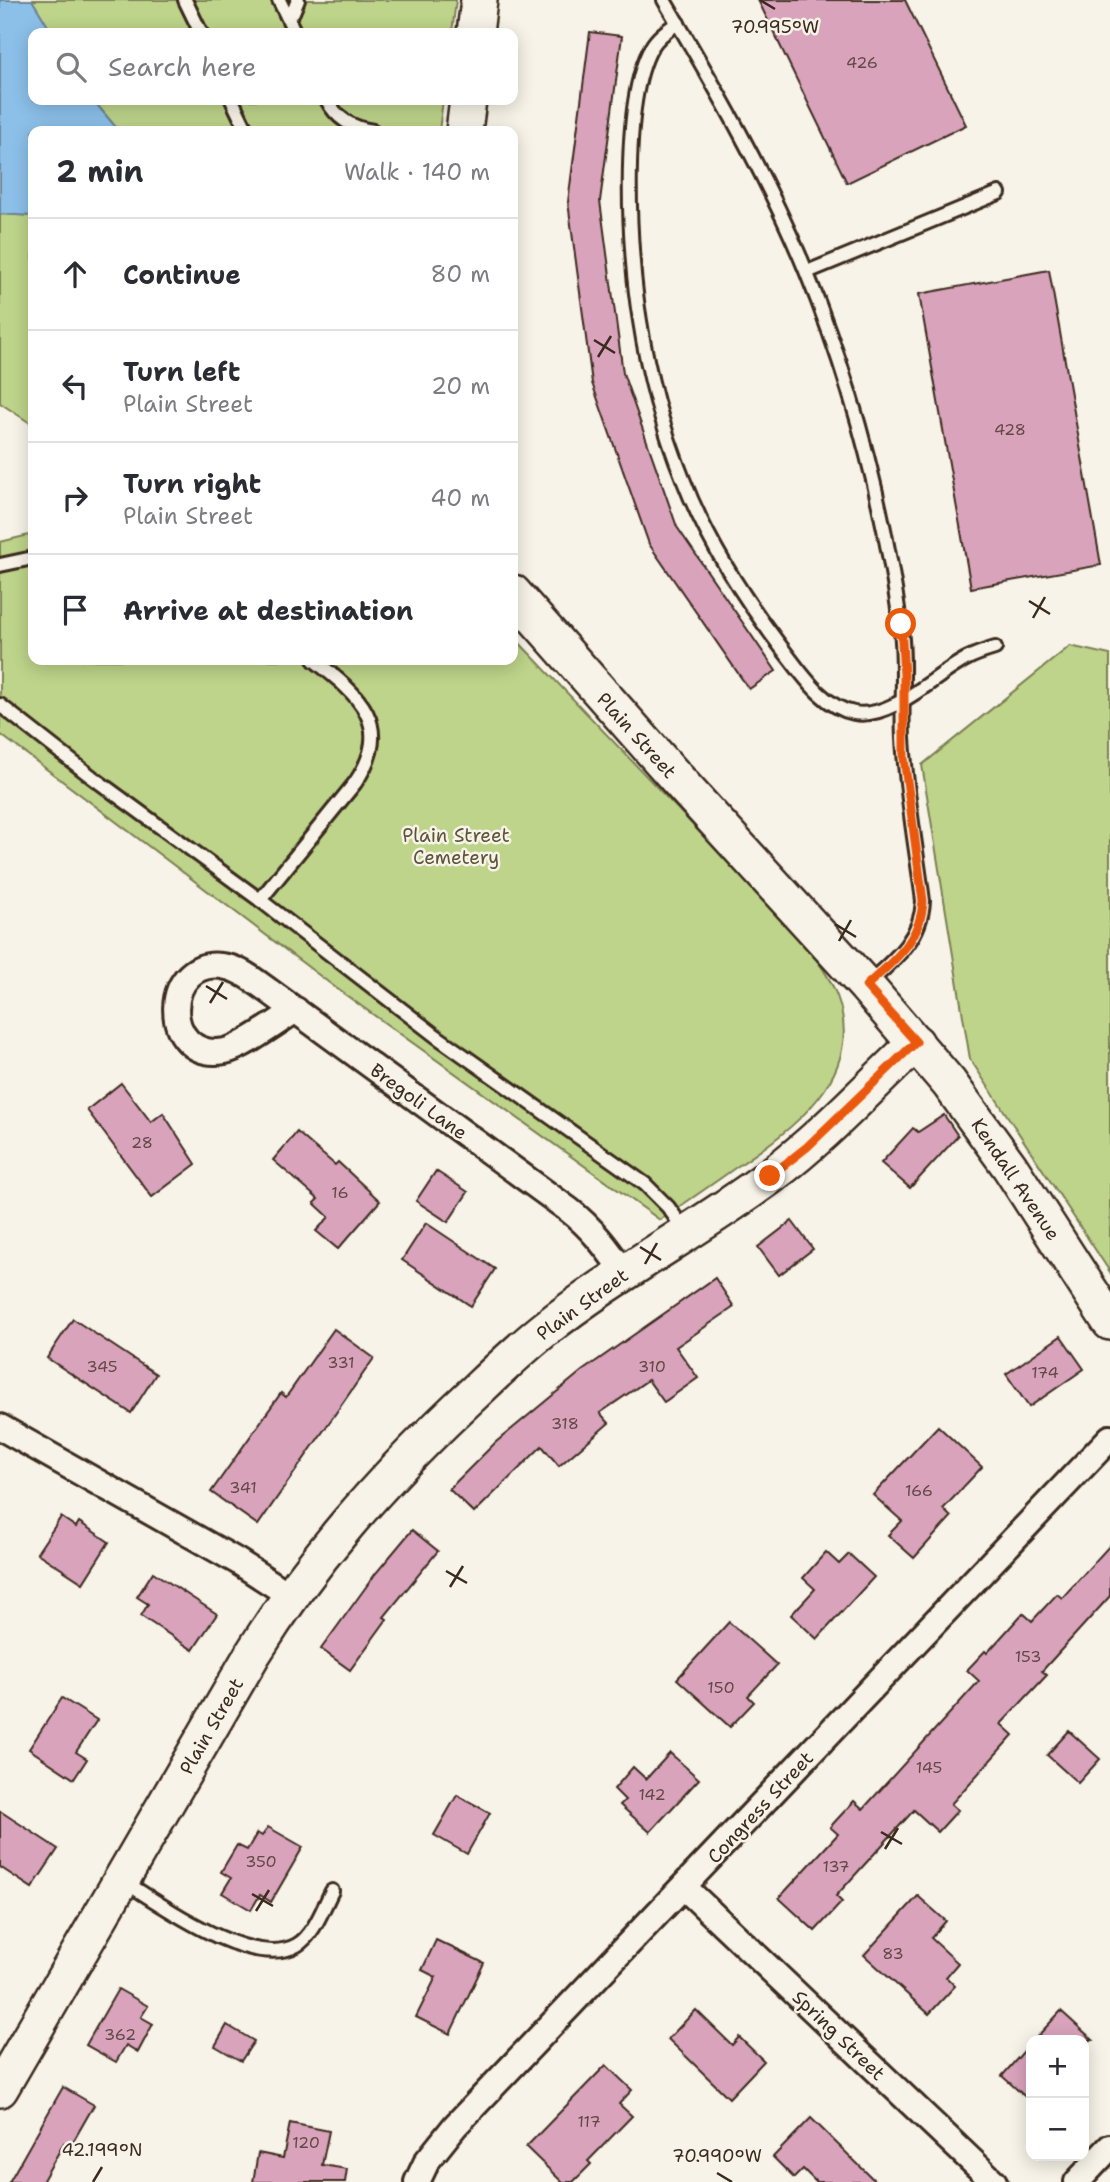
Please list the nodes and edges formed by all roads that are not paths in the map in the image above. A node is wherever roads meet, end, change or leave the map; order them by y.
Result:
1 (186, 0) edge
2 (279, 0) edge
3 (298, 0) edge
4 (479, 0) edge
5 (664, 0) edge
6 (287, 16) junction
7 (678, 23) junction
8 (199, 28) edge
9 (293, 28) edge
10 (476, 28) edge
11 (234, 105) edge
12 (330, 105) edge
13 (467, 105) edge
14 (245, 126) edge
15 (356, 126) edge
16 (465, 126) edge
17 (999, 194) dead end
18 (807, 272) junction
19 (28, 559) edge
20 (0, 565) edge
21 (518, 599) edge
22 (995, 648) dead end
23 (320, 665) edge
24 (904, 699) junction
25 (0, 705) edge
26 (260, 900) junction
27 (866, 986) junction
28 (296, 1010) junction
29 (916, 1042) junction
30 (687, 1233) junction
31 (624, 1273) junction
32 (1110, 1322) edge
33 (0, 1427) edge
34 (1110, 1438) edge
35 (291, 1596) junction
36 (121, 1880) junction
37 (684, 1887) junction
38 (332, 1891) dead end
39 (0, 2089) edge
40 (1110, 2147) edge
41 (417, 2182) edge
42 (994, 2182) edge
43 (1077, 2182) edge

1 - 8 lane
2 - 6 lane
3 - 6 lane
4 - 10 street
5 - 7 lane
6 - 9 lane
7 - 18 lane
7 - 24 lane
11 - 14 lane
12 - 15 lane
13 - 16 street
17 - 18 lane
18 - 24 lane
19 - 20 lane
21 - 27 street, Plain Street
22 - 24 lane
23 - 26 lane
24 - 27 lane
25 - 26 lane
26 - 30 lane
27 - 29 street, Plain Street
28 - 28 street, Bregoli Lane
28 - 31 street, Bregoli Lane
29 - 30 street, Plain Street
29 - 32 street, Kendall Avenue
30 - 31 street, Plain Street
31 - 35 street, Plain Street
33 - 35 street
34 - 37 street, Congress Street
35 - 36 street, Plain Street
36 - 38 lane
36 - 39 street, Plain Street
37 - 41 street, Congress Street
37 - 42 street, Spring Street
40 - 43 street

